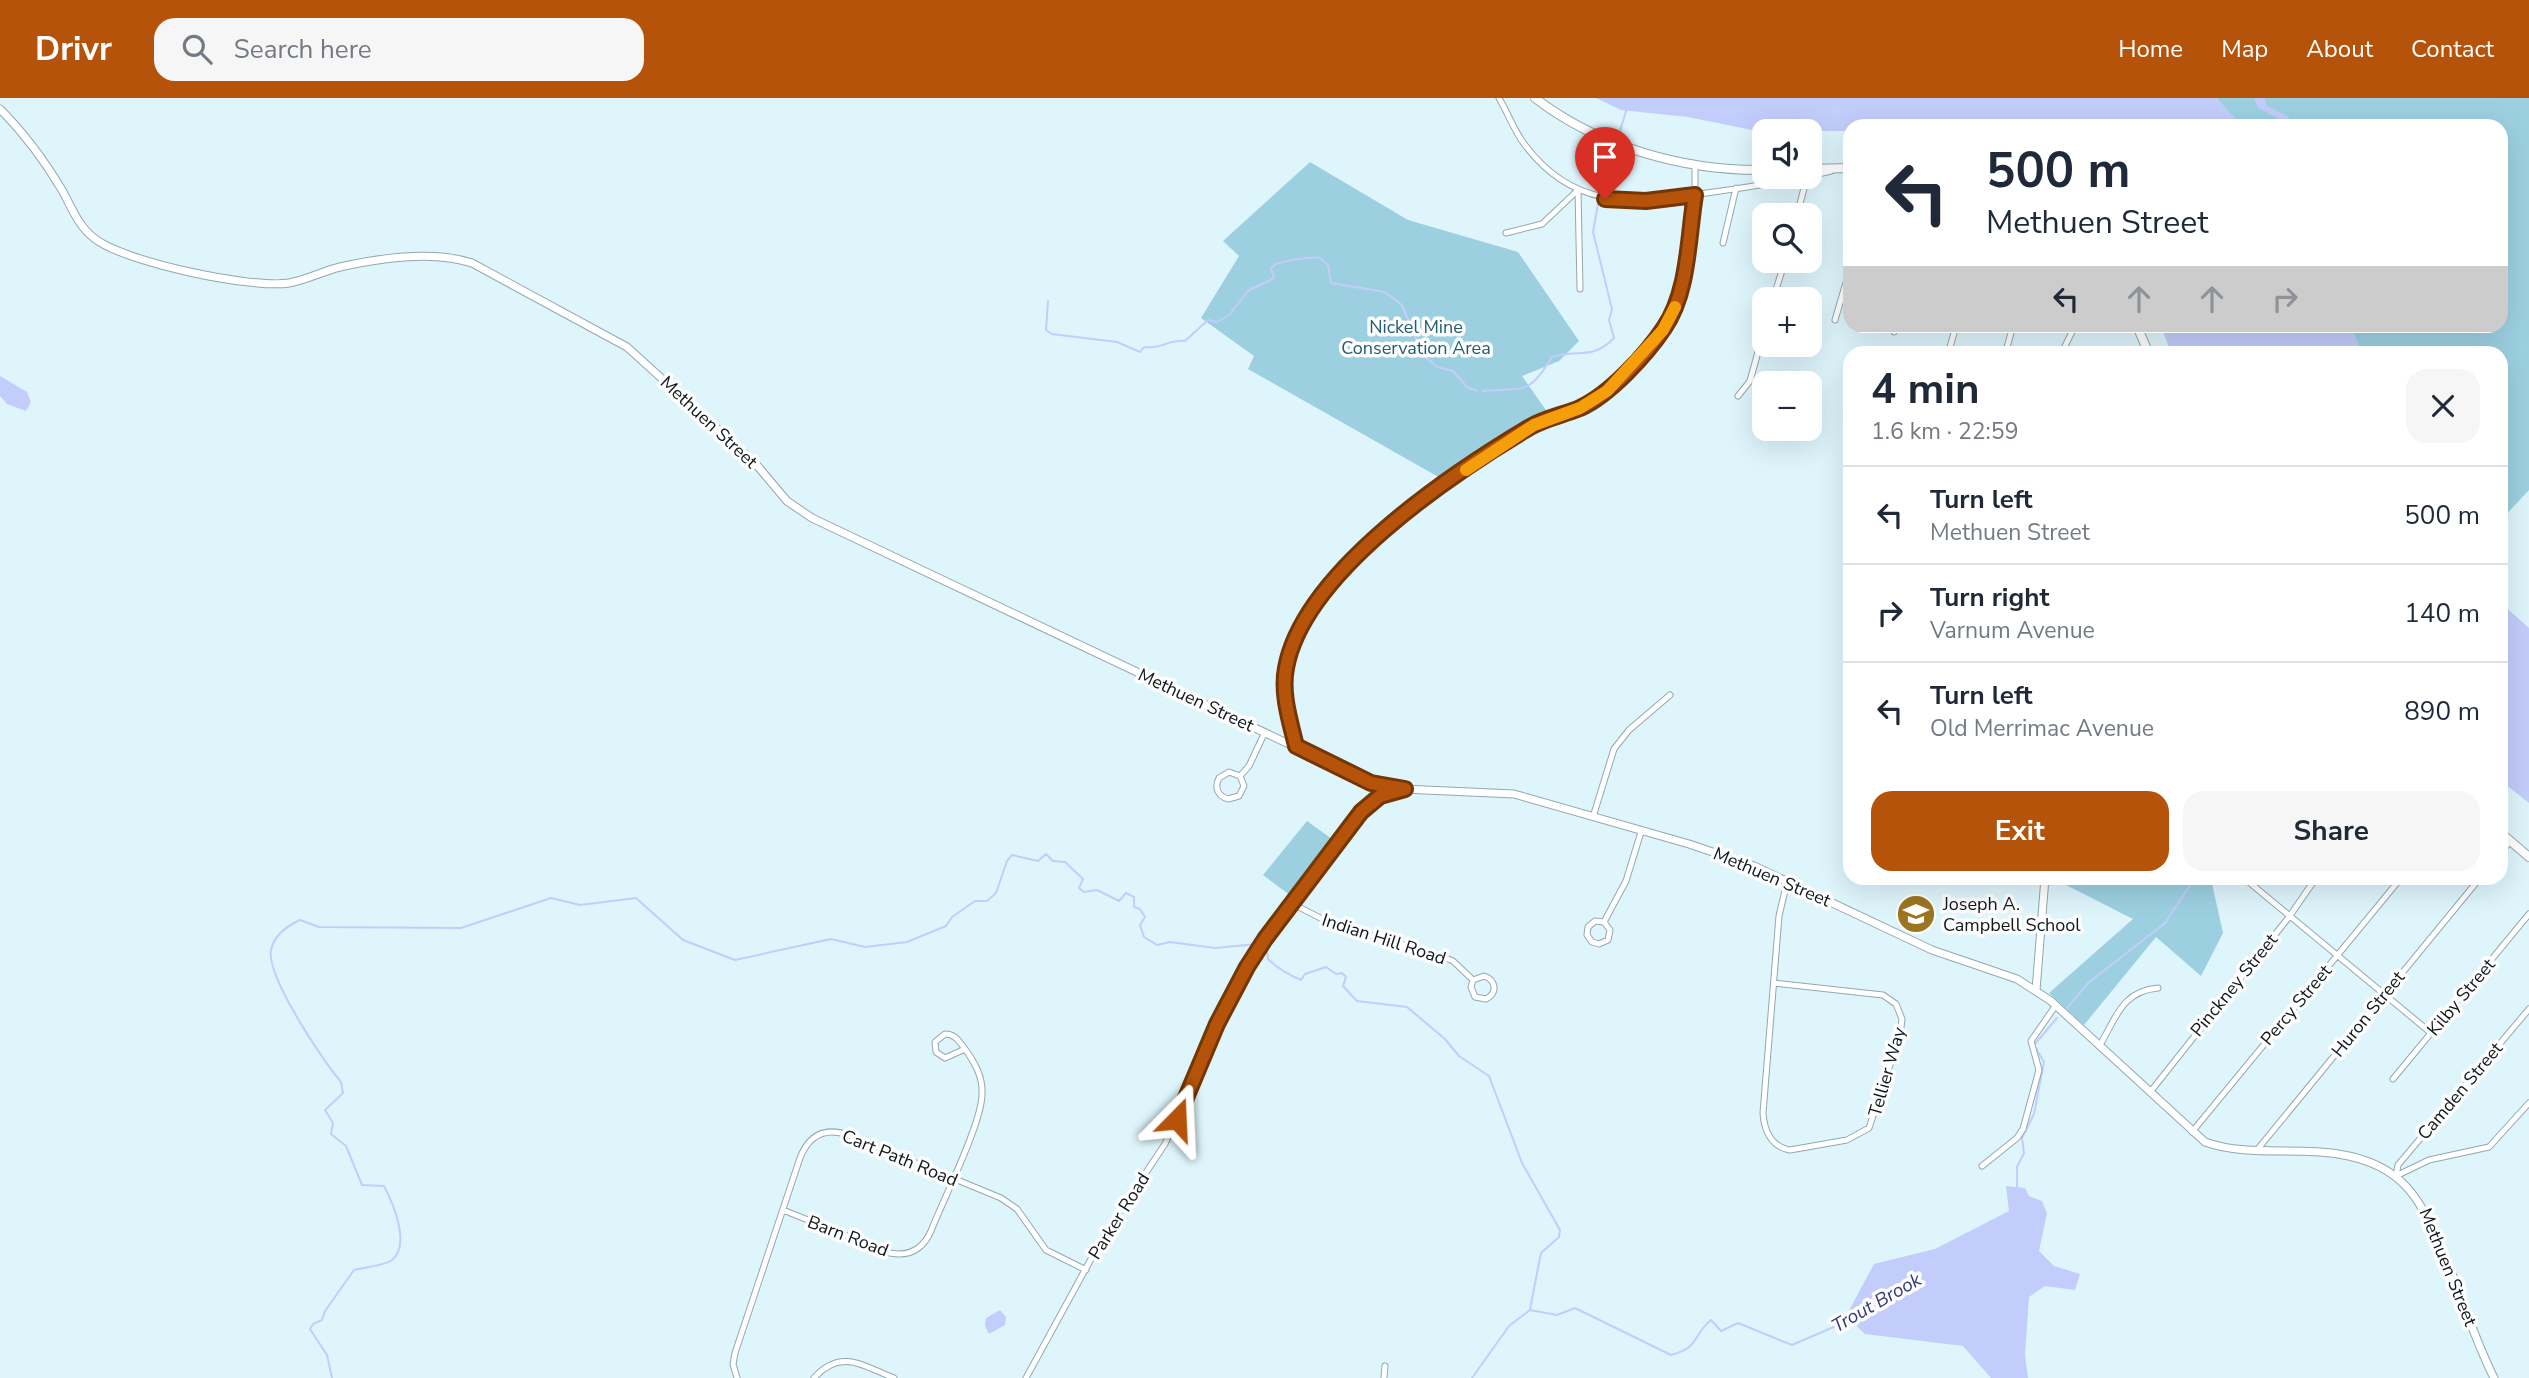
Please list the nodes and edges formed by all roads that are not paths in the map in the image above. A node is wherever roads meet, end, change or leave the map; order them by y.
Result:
1 (1499, 98) edge
2 (1535, 98) edge
3 (0, 109) edge
4 (1695, 165) junction
5 (1752, 169) edge
6 (1822, 169) edge
7 (1843, 169) edge
8 (1843, 169) edge
9 (1822, 173) edge
10 (1752, 185) edge
11 (1737, 188) junction
12 (1578, 190) junction
13 (1695, 195) junction
14 (1506, 233) dead end
15 (1723, 243) dead end
16 (1580, 289) dead end
17 (1843, 293) edge
18 (1835, 320) dead end
19 (1756, 357) edge
20 (1738, 396) dead end
21 (1670, 695) dead end
22 (1265, 732) junction
23 (1296, 746) junction
24 (1240, 776) junction
25 (1405, 789) junction
26 (1593, 817) junction
27 (1641, 832) junction
28 (2510, 841) joint
29 (2508, 844) edge
30 (2529, 858) edge
31 (1787, 882) junction
32 (2044, 885) edge
33 (2251, 885) edge
34 (2311, 885) edge
35 (2395, 885) edge
36 (2474, 885) edge
37 (1291, 903) junction
38 (2529, 915) edge
39 (2289, 917) junction
40 (1604, 922) junction
41 (2337, 956) junction
42 (1474, 980) junction
43 (1774, 983) junction
44 (2158, 988) dead end
45 (2036, 990) junction
46 (2384, 995) junction
47 (2056, 1005) junction
48 (2529, 1009) edge
49 (2431, 1033) junction
50 (2101, 1045) junction
51 (965, 1049) junction
52 (2393, 1079) dead end
53 (2151, 1091) junction
54 (2529, 1103) edge
55 (2192, 1132) junction
56 (2257, 1150) junction
57 (1982, 1166) dead end
58 (2396, 1175) junction
59 (952, 1178) junction
60 (783, 1210) junction
61 (1086, 1270) junction
62 (1385, 1366) dead end
63 (1028, 1377) edge
64 (737, 1378) edge
65 (814, 1378) edge
66 (894, 1378) edge
67 (1384, 1378) edge
68 (2494, 1378) edge

1 - 12 street
2 - 4 main road
3 - 22 street, Methuen Street
4 - 5 main road
4 - 13 street
6 - 7 main road
8 - 9 street
10 - 11 street
11 - 13 street
11 - 15 street
12 - 13 street
12 - 14 street
12 - 16 street
13 - 23 street
17 - 18 street
19 - 20 street
21 - 26 street
22 - 23 street, Methuen Street
22 - 24 street
23 - 25 street, Methuen Street
24 - 24 street
25 - 26 street, Methuen Street
25 - 37 street, Parker Road
26 - 27 street, Methuen Street
27 - 31 street, Methuen Street
27 - 40 street
28 - 29 street
28 - 30 main road
31 - 43 street, Tellier Way
31 - 45 street, Methuen Street
32 - 45 street
33 - 39 street
34 - 39 street, Pinckney Street
35 - 41 street, Percy Street
36 - 46 street, Huron Street
37 - 42 street, Indian Hill Road
37 - 61 street, Parker Road
38 - 49 street, Kilby Street
39 - 41 street
39 - 53 street, Pinckney Street
40 - 40 street
41 - 46 street
41 - 55 street, Percy Street
42 - 42 street, Indian Hill Road
43 - 43 street, Tellier Way
44 - 50 street
45 - 47 street, Methuen Street
46 - 49 street
46 - 56 street, Huron Street
47 - 50 street, Methuen Street
47 - 57 street
48 - 58 street, Camden Street
49 - 52 street, Kilby Street
50 - 53 street, Methuen Street
51 - 51 street
51 - 59 street
53 - 55 street, Methuen Street
54 - 58 street
55 - 56 street, Methuen Street
56 - 58 street, Methuen Street
58 - 68 street, Methuen Street
59 - 60 street, Barn Road
59 - 60 street, Cart Path Road
59 - 61 street, Cart Path Road
60 - 64 street, Cart Path Road
61 - 63 street, Parker Road
62 - 67 street
65 - 66 street

